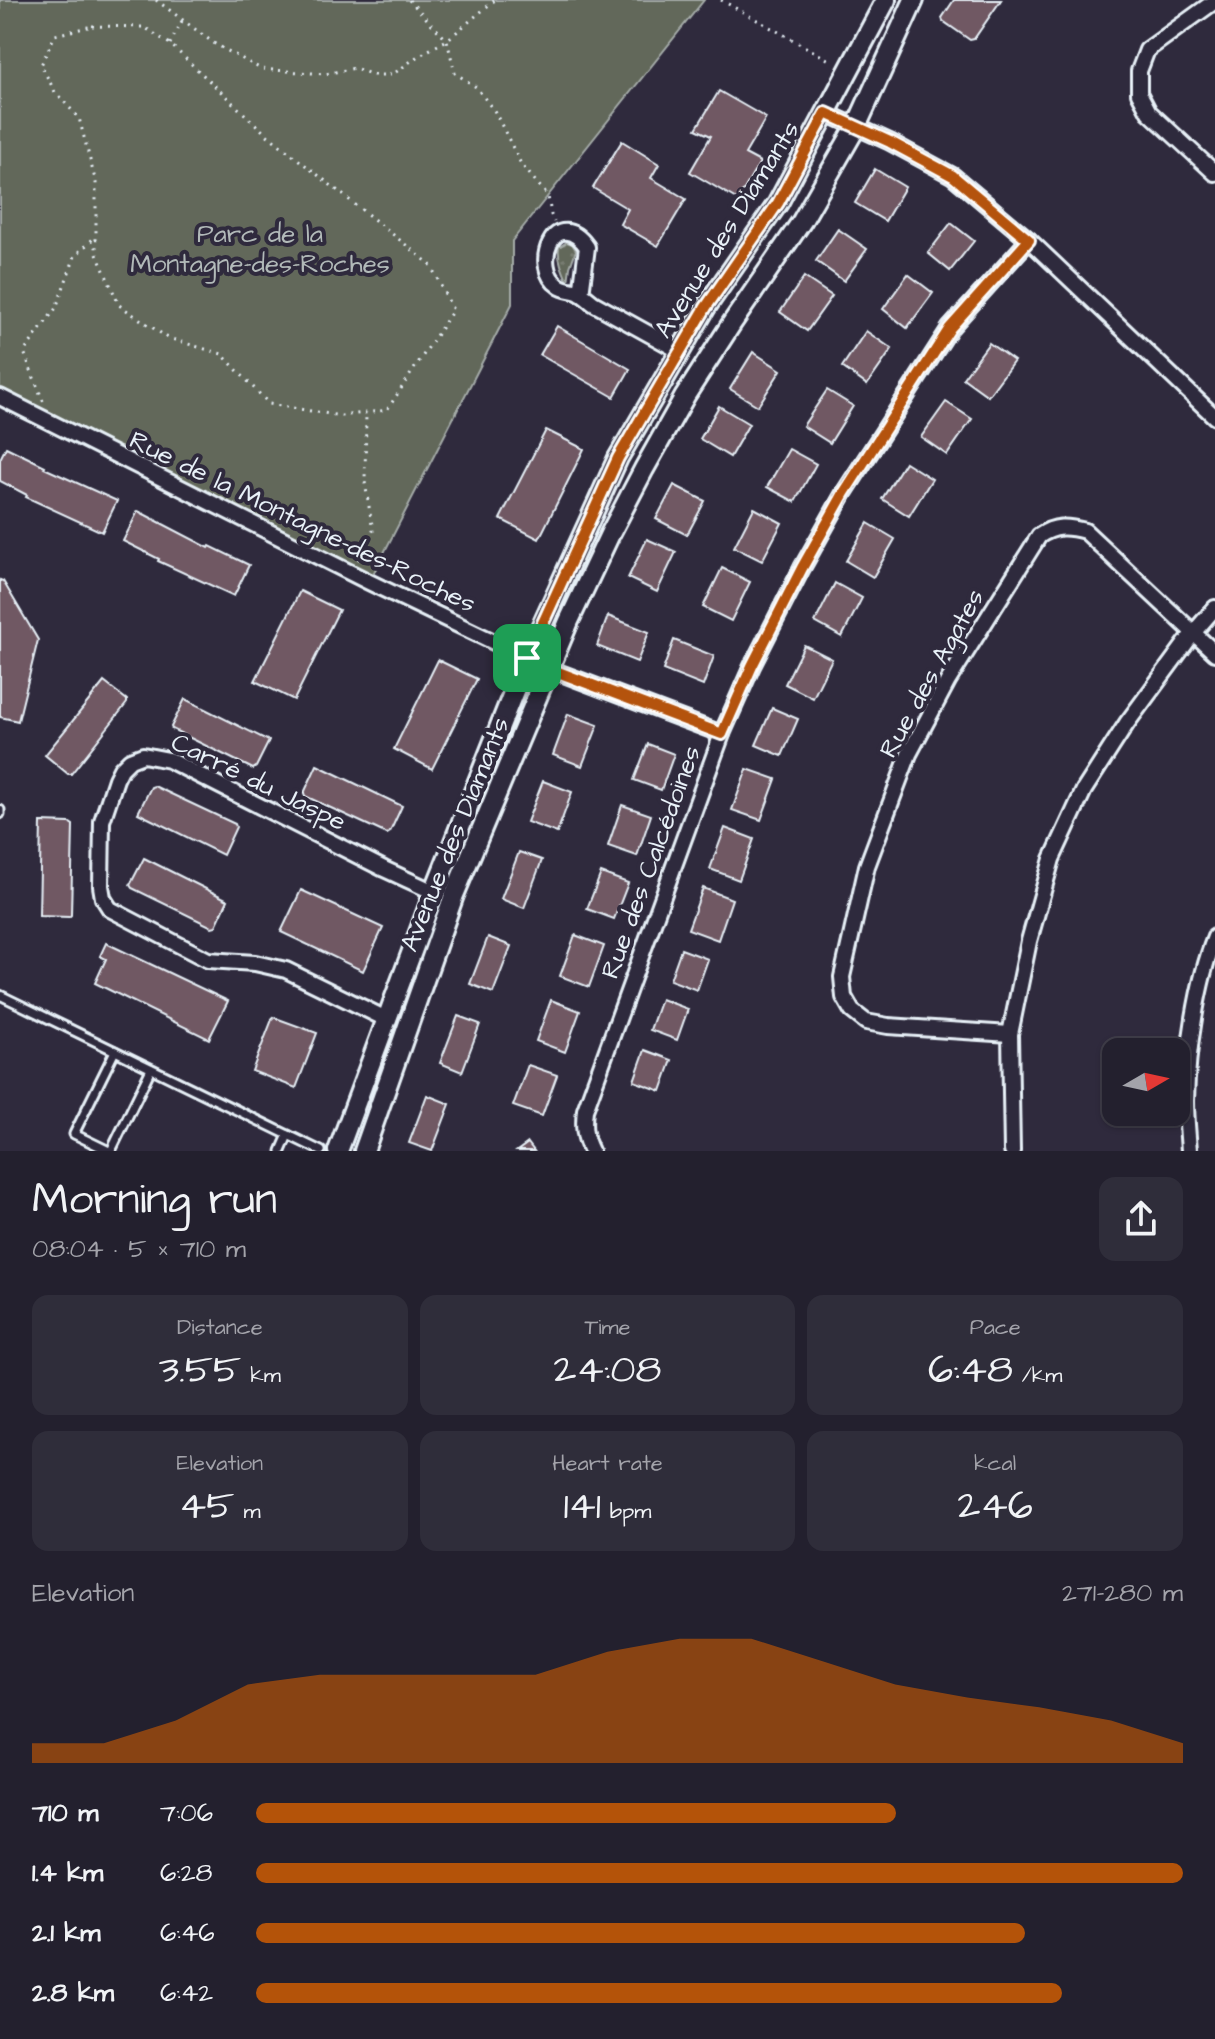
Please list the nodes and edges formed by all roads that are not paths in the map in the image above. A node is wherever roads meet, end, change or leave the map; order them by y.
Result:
1 (886, 0) edge
2 (914, 0) edge
3 (1215, 1) edge
4 (826, 113) junction
5 (856, 127) junction
6 (1215, 173) edge
7 (1029, 240) junction
8 (581, 294) junction
9 (680, 351) junction
10 (0, 397) edge
11 (1215, 417) edge
12 (1215, 608) edge
13 (1194, 632) junction
14 (1215, 653) edge
15 (527, 658) junction
16 (550, 669) junction
17 (722, 734) junction
18 (434, 892) junction
19 (1215, 937) edge
20 (0, 995) edge
21 (386, 1019) junction
22 (1010, 1034) junction
23 (115, 1051) junction
24 (151, 1069) junction
25 (288, 1135) junction
26 (110, 1151) edge
27 (281, 1151) edge
28 (321, 1151) edge
29 (338, 1151) edge
30 (364, 1151) edge
31 (591, 1151) edge
32 (1012, 1151) edge
33 (1189, 1151) edge

1 - 4 street, Avenue des Diamants
2 - 5 street, Avenue des Diamants
3 - 6 street
4 - 5 street
4 - 9 street, Avenue des Diamants
5 - 7 street
5 - 16 street, Avenue des Diamants
7 - 11 street
7 - 17 street, Rue des Calcédoines
8 - 8 street
8 - 9 street
9 - 15 street, Avenue des Diamants
10 - 15 street, Rue de la Montagne-des-Roches
12 - 13 street
13 - 14 street
13 - 22 street
13 - 22 street, Rue des Agates
15 - 16 street, Rue de la Montagne-des-Roches
15 - 18 street, Avenue des Diamants
16 - 17 street, Rue de la Montagne-des-Roches
16 - 30 street, Avenue des Diamants
17 - 31 street, Rue des Calcédoines
18 - 21 street, Avenue des Diamants
18 - 21 street, Carré du Jaspe
19 - 33 street
20 - 23 lane
21 - 29 street, Avenue des Diamants
22 - 32 street
23 - 24 lane
23 - 26 lane
24 - 25 lane
24 - 26 lane
25 - 27 lane
25 - 28 lane

